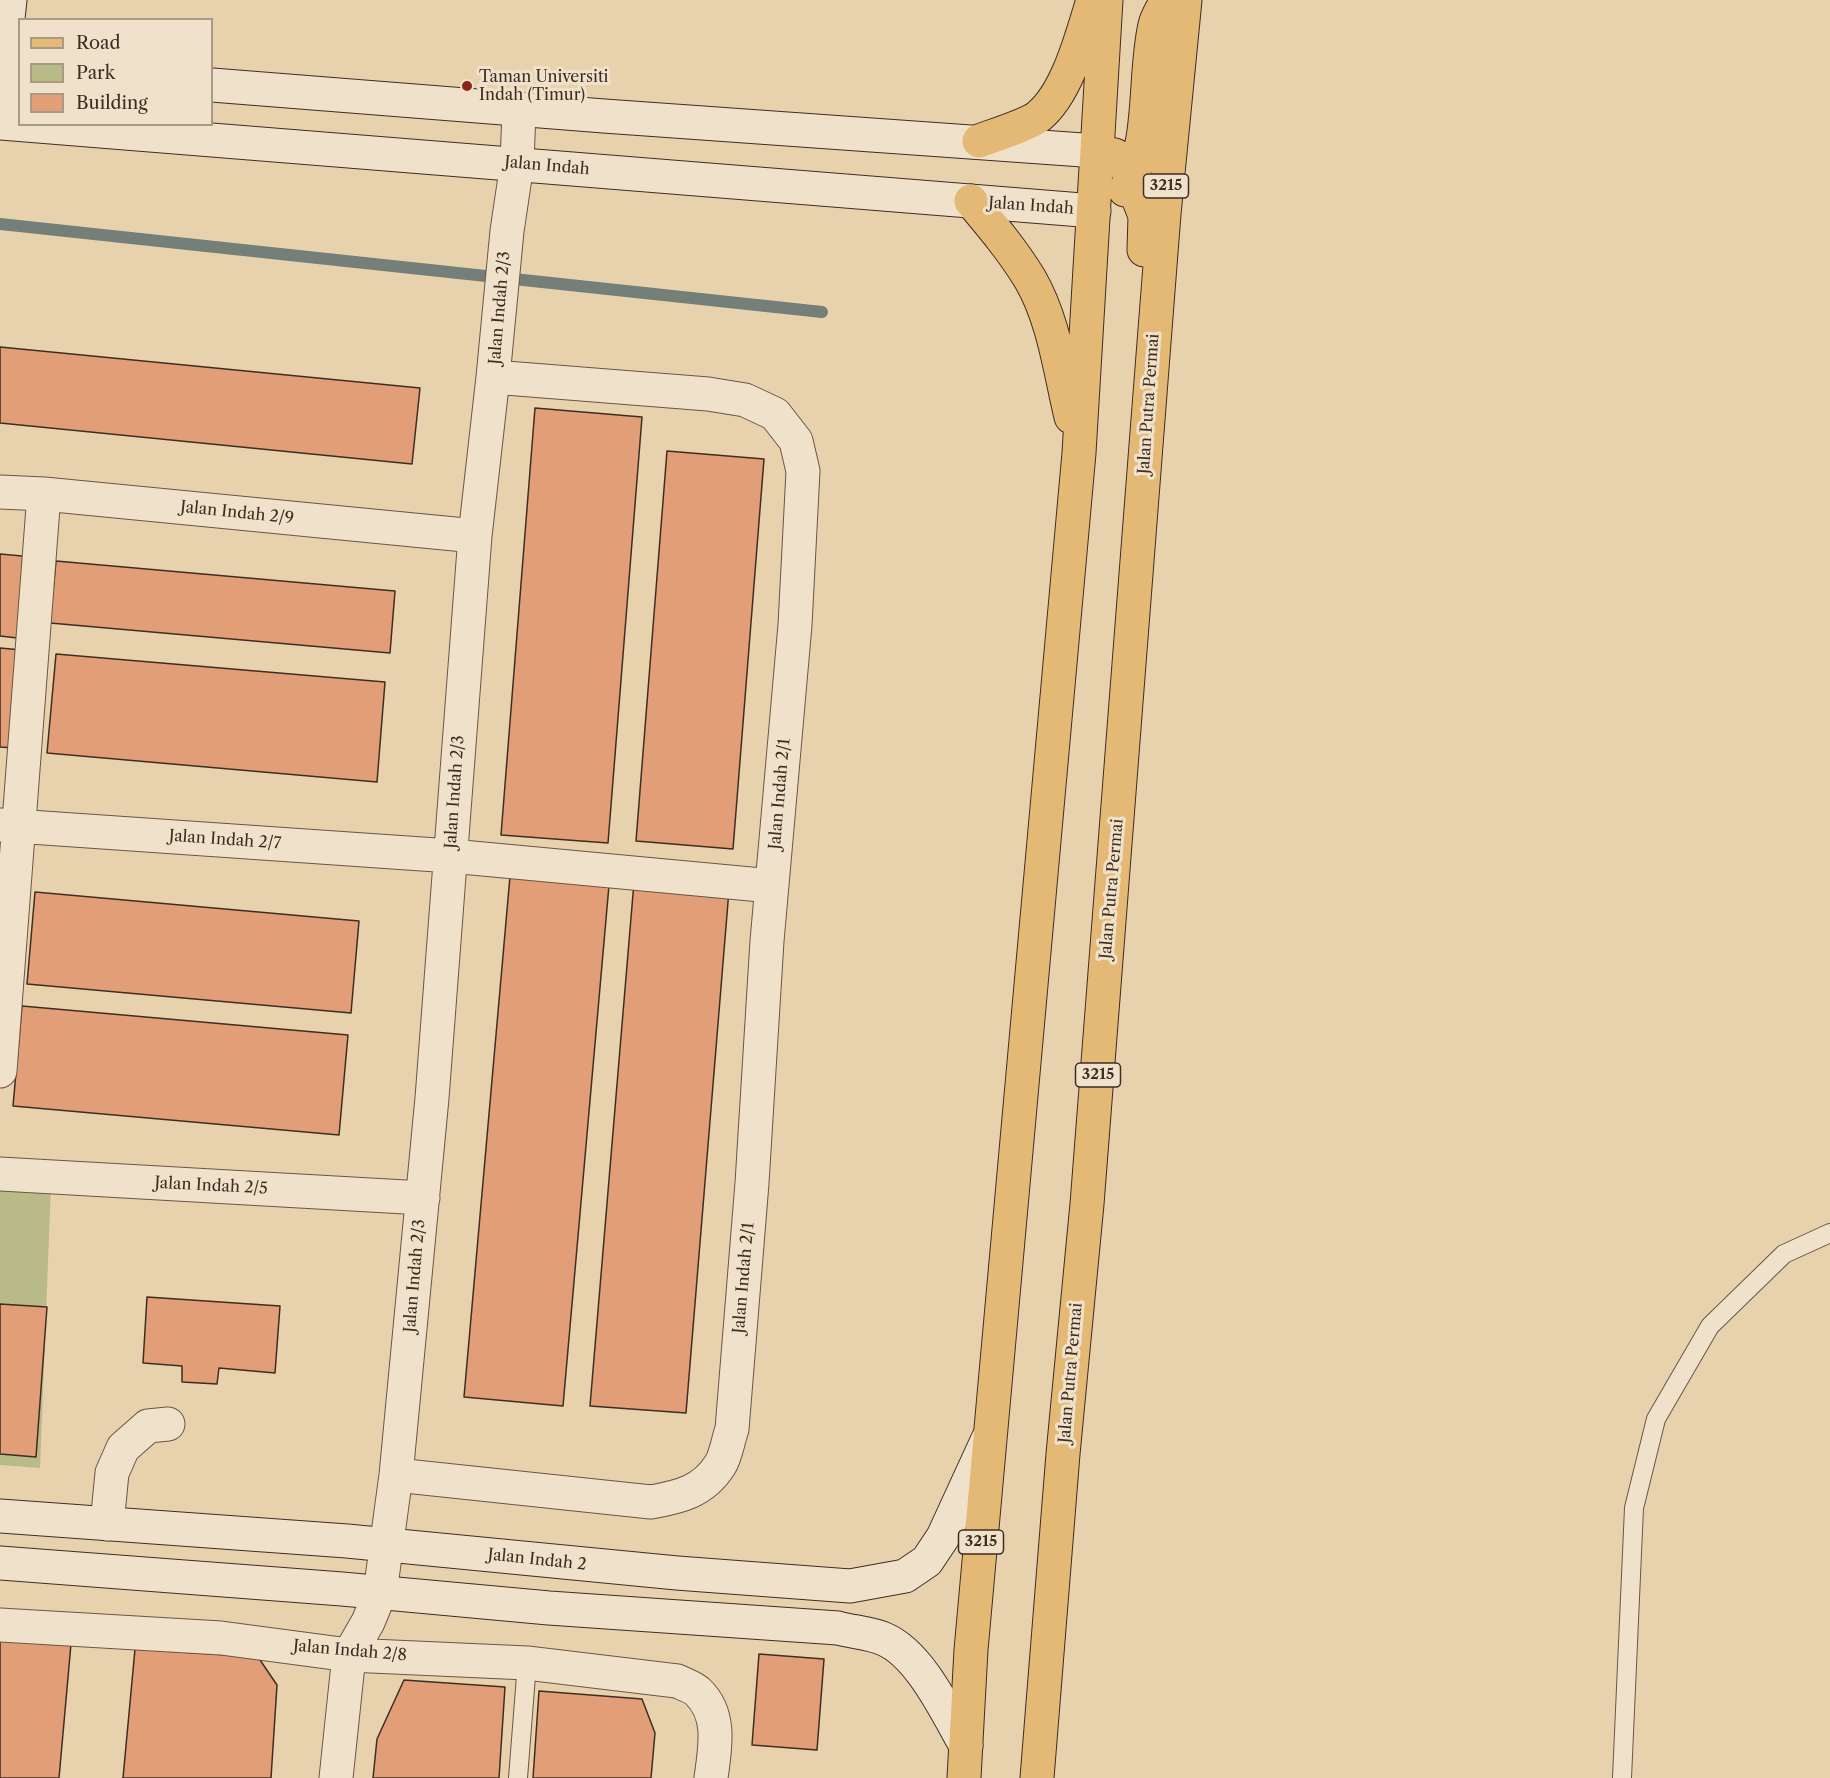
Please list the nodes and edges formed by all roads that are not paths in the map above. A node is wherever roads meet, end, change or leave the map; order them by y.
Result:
1 (10, 0) edge
2 (1093, 0) edge
3 (1106, 0) edge
4 (1167, 0) edge
5 (1185, 0) edge
6 (8, 64) edge
7 (213, 85) edge
8 (519, 110) junction
9 (1, 123) edge
10 (18, 124) edge
11 (39, 126) edge
12 (979, 141) junction
13 (1097, 151) junction
14 (517, 164) junction
15 (1131, 180) junction
16 (971, 201) junction
17 (1094, 211) junction
18 (1151, 372) junction
19 (493, 377) junction
20 (1079, 453) junction
21 (0, 492) edge
22 (44, 494) junction
23 (475, 536) junction
24 (10, 825) edge
25 (451, 856) junction
26 (772, 886) junction
27 (0, 1071) edge
28 (0, 1174) edge
29 (423, 1198) junction
30 (1830, 1233) edge
31 (168, 1424) dead end
32 (990, 1434) junction
33 (396, 1475) junction
34 (0, 1516) edge
35 (107, 1524) junction
36 (386, 1545) junction
37 (0, 1563) edge
38 (380, 1593) junction
39 (0, 1625) edge
40 (349, 1655) junction
41 (527, 1663) junction
42 (966, 1746) junction
43 (336, 1778) edge
44 (518, 1778) edge
45 (711, 1778) edge
46 (964, 1778) edge
47 (1037, 1778) edge
48 (1622, 1778) edge

1 - 6 street
2 - 12 main road
3 - 13 main road, 3215
4 - 15 main road
5 - 18 main road, Jalan Putra Permai / 3215
6 - 9 street
7 - 8 street
8 - 12 street
8 - 14 street, Jalan Indah 2/3
9 - 10 street, Jalan Indah
11 - 14 street, Jalan Indah
12 - 13 street
13 - 15 main road
13 - 17 main road, 3215
14 - 16 street, Jalan Indah
14 - 19 street, Jalan Indah 2/3
15 - 17 main road
15 - 18 main road
16 - 17 street, Jalan Indah
16 - 20 main road
17 - 20 main road, 3215
18 - 47 main road, Jalan Putra Permai / 3215
19 - 23 street, Jalan Indah 2/3
19 - 26 street, Jalan Indah 2/1
20 - 32 main road, 3215
21 - 22 street, Jalan Indah 2/9
22 - 23 street, Jalan Indah 2/9
22 - 24 street
23 - 25 street, Jalan Indah 2/3
24 - 25 street, Jalan Indah 2/7
24 - 27 street
25 - 26 street, Jalan Indah 2/7
25 - 29 street, Jalan Indah 2/3
26 - 33 street, Jalan Indah 2/1
28 - 29 street, Jalan Indah 2/5
29 - 33 street, Jalan Indah 2/3
30 - 48 lane
31 - 35 street
32 - 36 street, Jalan Indah 2
32 - 42 main road, 3215
33 - 36 street, Jalan Indah 2/3
34 - 35 street, Jalan Indah 2
35 - 36 street, Jalan Indah 2
36 - 38 street, Jalan Indah 2/3
37 - 38 street
38 - 40 street, Jalan Indah 2/3
38 - 42 street
39 - 40 street, Jalan Indah 2/8
40 - 41 street, Jalan Indah 2/8
40 - 43 street
41 - 44 lane
41 - 45 street, Jalan Indah 2/8
42 - 46 main road, 3215

